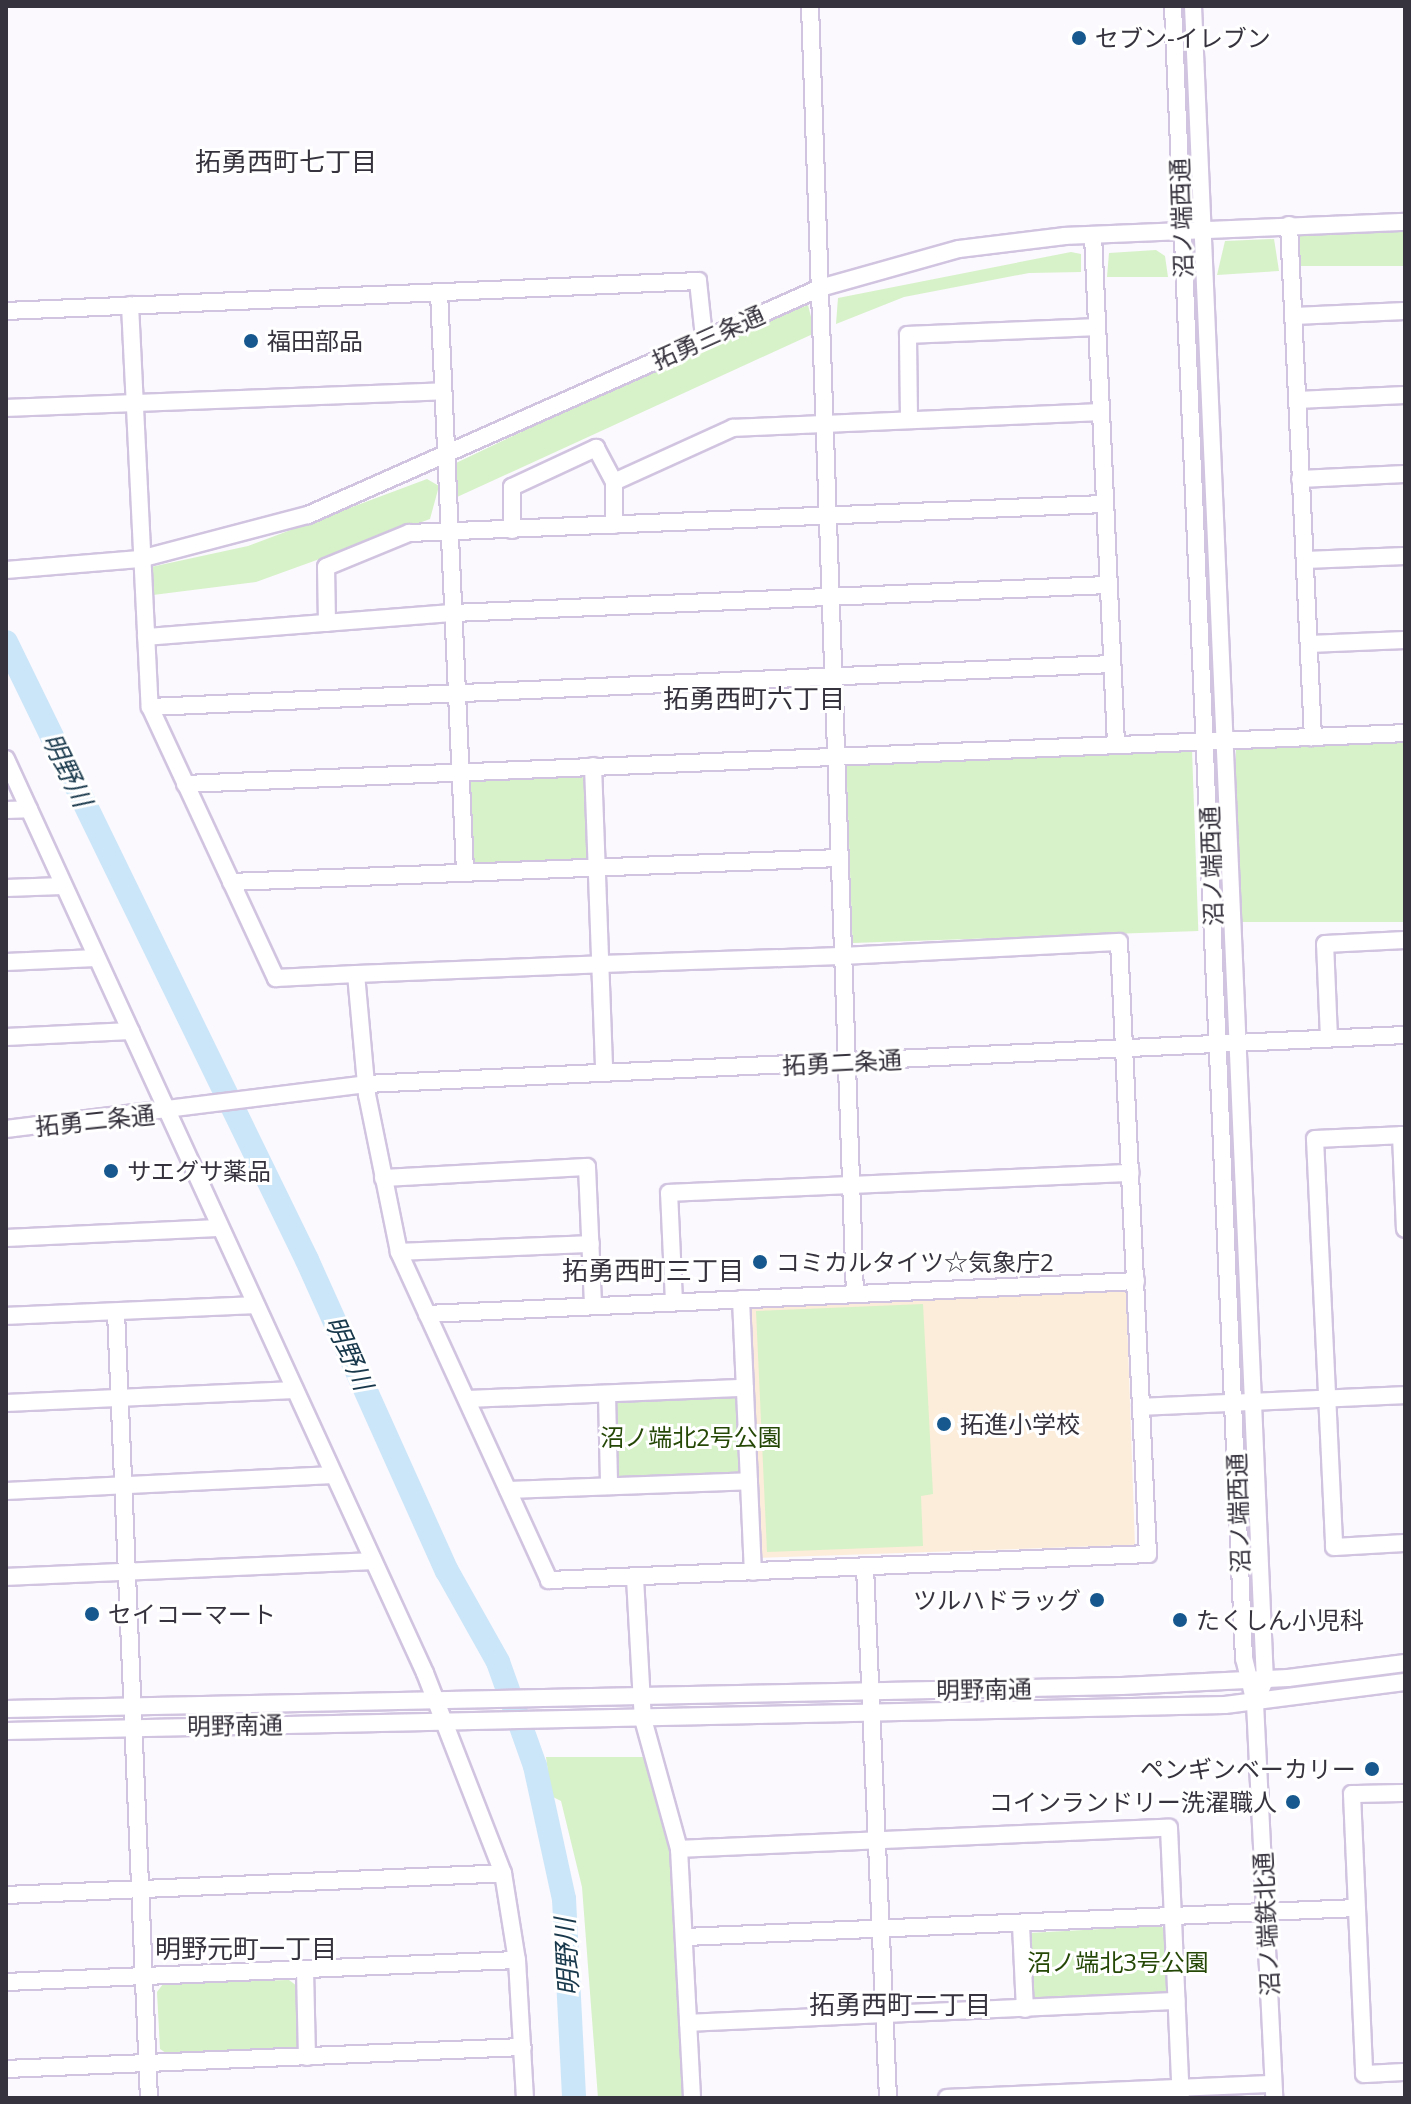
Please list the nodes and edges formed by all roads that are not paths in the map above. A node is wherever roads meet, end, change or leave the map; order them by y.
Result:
1 (810, 6) edge
2 (1173, 6) edge
3 (1193, 6) edge
4 (1405, 222) edge
5 (1289, 225) junction
6 (1190, 230) junction
7 (1093, 235) junction
8 (820, 288) junction
9 (439, 292) junction
10 (130, 305) junction
11 (6, 311) edge
12 (1405, 311) edge
13 (1294, 316) junction
14 (1097, 327) junction
15 (704, 337) junction
16 (443, 391) junction
17 (1405, 395) edge
18 (1297, 400) junction
19 (134, 403) junction
20 (6, 408) edge
21 (1100, 412) junction
22 (909, 419) junction
23 (824, 424) junction
24 (444, 459) junction
25 (1405, 474) edge
26 (1300, 479) junction
27 (614, 482) junction
28 (1104, 504) junction
29 (826, 517) junction
30 (614, 525) junction
31 (512, 530) junction
32 (448, 533) junction
33 (1405, 556) edge
34 (140, 559) junction
35 (1305, 560) junction
36 (6, 570) edge
37 (1107, 585) junction
38 (830, 596) junction
39 (453, 613) junction
40 (327, 623) junction
41 (146, 637) junction
42 (1405, 640) edge
43 (1309, 644) junction
44 (1110, 664) junction
45 (832, 677) junction
46 (456, 694) junction
47 (150, 707) junction
48 (1405, 733) edge
49 (1313, 737) junction
50 (1214, 740) junction
51 (1116, 744) junction
52 (836, 758) junction
53 (6, 759) edge
54 (593, 766) junction
55 (461, 772) junction
56 (185, 784) junction
57 (29, 809) junction
58 (6, 810) edge
59 (838, 858) junction
60 (597, 865) junction
61 (465, 872) junction
62 (231, 882) junction
63 (63, 886) junction
64 (6, 888) edge
65 (1405, 940) edge
66 (840, 956) junction
67 (96, 958) junction
68 (6, 962) edge
69 (601, 964) junction
70 (356, 974) junction
71 (131, 1031) junction
72 (1405, 1035) edge
73 (6, 1037) edge
74 (1329, 1038) junction
75 (1226, 1043) junction
76 (1126, 1049) junction
77 (845, 1062) junction
78 (604, 1073) junction
79 (366, 1084) junction
80 (166, 1112) junction
81 (6, 1129) edge
82 (1403, 1135) edge
83 (1131, 1173) junction
84 (383, 1178) junction
85 (850, 1187) junction
86 (1405, 1222) edge
87 (218, 1228) junction
88 (1405, 1229) edge
89 (6, 1238) edge
90 (591, 1244) junction
91 (399, 1252) junction
92 (1136, 1281) junction
93 (855, 1294) junction
94 (741, 1299) junction
95 (674, 1302) junction
96 (255, 1305) junction
97 (593, 1306) junction
98 (116, 1312) junction
99 (427, 1314) junction
100 (6, 1316) edge
101 (745, 1388) junction
102 (295, 1390) junction
103 (607, 1394) junction
104 (1405, 1395) edge
105 (1327, 1398) junction
106 (121, 1399) junction
107 (467, 1399) junction
108 (1234, 1402) junction
109 (1253, 1402) junction
110 (6, 1403) edge
111 (1141, 1407) junction
112 (334, 1475) junction
113 (749, 1481) junction
114 (609, 1485) junction
115 (124, 1486) junction
116 (508, 1490) junction
117 (6, 1491) edge
118 (1405, 1543) edge
119 (373, 1561) junction
120 (865, 1567) junction
121 (128, 1572) junction
122 (753, 1572) junction
123 (6, 1577) edge
124 (635, 1578) junction
125 (1405, 1663) edge
126 (1265, 1680) junction
127 (1245, 1681) junction
128 (1405, 1682) edge
129 (870, 1691) junction
130 (642, 1697) junction
131 (436, 1699) junction
132 (1255, 1703) junction
133 (134, 1707) junction
134 (6, 1709) edge
135 (870, 1714) junction
136 (643, 1719) junction
137 (444, 1721) junction
138 (135, 1727) junction
139 (6, 1731) edge
140 (1405, 1793) edge
141 (876, 1843) junction
142 (679, 1849) junction
143 (503, 1873) junction
144 (141, 1889) junction
145 (6, 1895) edge
146 (1356, 1908) junction
147 (1266, 1912) junction
148 (1173, 1917) junction
149 (1021, 1925) junction
150 (880, 1930) junction
151 (685, 1937) junction
152 (517, 1960) junction
153 (305, 1970) junction
154 (144, 1976) junction
155 (6, 1982) edge
156 (1177, 2001) junction
157 (1025, 2009) junction
158 (884, 2015) junction
159 (688, 2023) junction
160 (523, 2047) junction
161 (307, 2057) junction
162 (147, 2064) junction
163 (6, 2069) edge
164 (1405, 2072) edge
165 (1274, 2091) edge
166 (1180, 2093) edge
167 (149, 2098) edge
168 (525, 2098) edge
169 (692, 2098) edge
170 (888, 2098) edge
171 (947, 2098) edge

1 - 8 street
2 - 6 street, 沼ノ端西通
3 - 6 street, 沼ノ端西通
4 - 5 street, 拓勇三条通
5 - 6 street, 拓勇三条通
5 - 13 street
6 - 7 street, 拓勇三条通
6 - 50 street, 沼ノ端西通
7 - 8 street, 拓勇三条通
7 - 14 street
8 - 15 street, 拓勇三条通
8 - 23 street
9 - 10 street
9 - 15 street
9 - 16 street
10 - 11 street
10 - 19 street
12 - 13 street
13 - 18 street
14 - 21 street
14 - 22 street
15 - 24 street, 拓勇三条通
16 - 19 street
16 - 24 street
17 - 18 street
18 - 26 street
19 - 20 street
19 - 34 street
21 - 22 street
21 - 28 street
22 - 23 street
23 - 27 street
23 - 29 street
24 - 32 street
24 - 34 street, 拓勇三条通
25 - 26 street
26 - 35 street
27 - 30 street
27 - 31 street
28 - 29 street
28 - 37 street
29 - 30 street
29 - 38 street
30 - 31 street
31 - 32 street
32 - 39 street
32 - 40 street
33 - 35 street
34 - 36 street, 拓勇三条通
34 - 41 street
35 - 43 street
37 - 38 street
37 - 44 street
38 - 39 street
38 - 45 street
39 - 40 street
39 - 46 street
40 - 41 street
41 - 47 street
42 - 43 street
43 - 49 street
44 - 45 street
44 - 51 street
45 - 46 street
45 - 52 street
46 - 47 street
46 - 55 street
47 - 56 street
48 - 49 street
49 - 50 street
50 - 51 street
50 - 75 street, 沼ノ端西通
51 - 52 street
52 - 54 street
52 - 59 street
53 - 57 street
54 - 55 street
54 - 60 street
55 - 56 street
55 - 61 street
56 - 62 street
57 - 58 street
57 - 63 street
59 - 60 street
59 - 66 street
60 - 61 street
60 - 69 street
61 - 62 street
62 - 70 street
63 - 64 street
63 - 67 street
65 - 74 street
66 - 69 street
66 - 76 street
66 - 77 street
67 - 68 street
67 - 71 street
69 - 70 street
69 - 78 street
70 - 79 street
71 - 73 street
71 - 80 street
72 - 74 street, 拓勇二条通
74 - 75 street, 拓勇二条通
75 - 76 street, 拓勇二条通
75 - 108 street, 沼ノ端西通
75 - 109 street, 沼ノ端西通
76 - 77 street, 拓勇二条通
76 - 83 street
77 - 78 street, 拓勇二条通
77 - 85 street
78 - 79 street, 拓勇二条通
79 - 80 street, 拓勇二条通
79 - 84 street
80 - 81 street, 拓勇二条通
80 - 87 street
82 - 86 street
82 - 105 street
83 - 85 street
83 - 92 street
84 - 90 street
84 - 91 street
85 - 93 street
85 - 95 street
86 - 88 street
87 - 89 street
87 - 96 street
90 - 91 street
90 - 97 street
91 - 99 street
92 - 93 street
92 - 111 street
93 - 94 street
94 - 95 street
94 - 101 street
95 - 97 street
96 - 98 street
96 - 102 street
97 - 99 street
98 - 100 street
98 - 106 street
99 - 107 street
101 - 103 street
101 - 113 street
102 - 106 street
102 - 112 street
103 - 107 street
103 - 114 street
104 - 105 street
105 - 109 street
105 - 118 street
106 - 110 street
106 - 115 street
107 - 116 street
108 - 109 street
108 - 111 street
108 - 127 street, 沼ノ端西通
109 - 126 street, 沼ノ端西通
111 - 120 street
112 - 115 street
112 - 119 street
113 - 114 street
113 - 122 street
114 - 116 street
115 - 117 street
115 - 121 street
116 - 124 street
119 - 121 street
119 - 131 street
120 - 122 street
120 - 129 street
121 - 123 street
121 - 133 street
122 - 124 street
124 - 130 street
125 - 126 street, 明野南通
126 - 127 street, 明野南通
126 - 132 street, 沼ノ端西通
127 - 129 street, 明野南通
127 - 132 street, 沼ノ端西通
128 - 132 street, 明野南通
129 - 130 street, 明野南通
129 - 135 street
130 - 131 street, 明野南通
130 - 136 street
131 - 133 street, 明野南通
131 - 137 street
132 - 135 street, 明野南通
132 - 147 street, 沼ノ端鉄北通
133 - 134 street, 明野南通
133 - 138 street
135 - 136 street, 明野南通
135 - 141 street
136 - 137 street, 明野南通
136 - 142 street
137 - 138 street, 明野南通
137 - 143 street
138 - 139 street, 明野南通
138 - 144 street
140 - 146 street
141 - 142 street
141 - 148 street
141 - 150 street
142 - 151 street
143 - 144 street
143 - 152 street
144 - 145 street
144 - 154 street
146 - 147 street
146 - 164 street
147 - 148 street
147 - 165 street, 沼ノ端鉄北通
148 - 149 street
148 - 156 street
149 - 150 street
149 - 157 street
150 - 151 street
150 - 158 street
151 - 159 street
152 - 153 street
152 - 160 street
153 - 154 street
153 - 161 street
154 - 155 street
154 - 162 street
156 - 157 street
156 - 166 street
157 - 158 street
158 - 159 street
158 - 170 street
159 - 169 street
160 - 161 street
160 - 168 street
161 - 162 street
162 - 163 street
162 - 167 street
165 - 166 street
166 - 171 street

